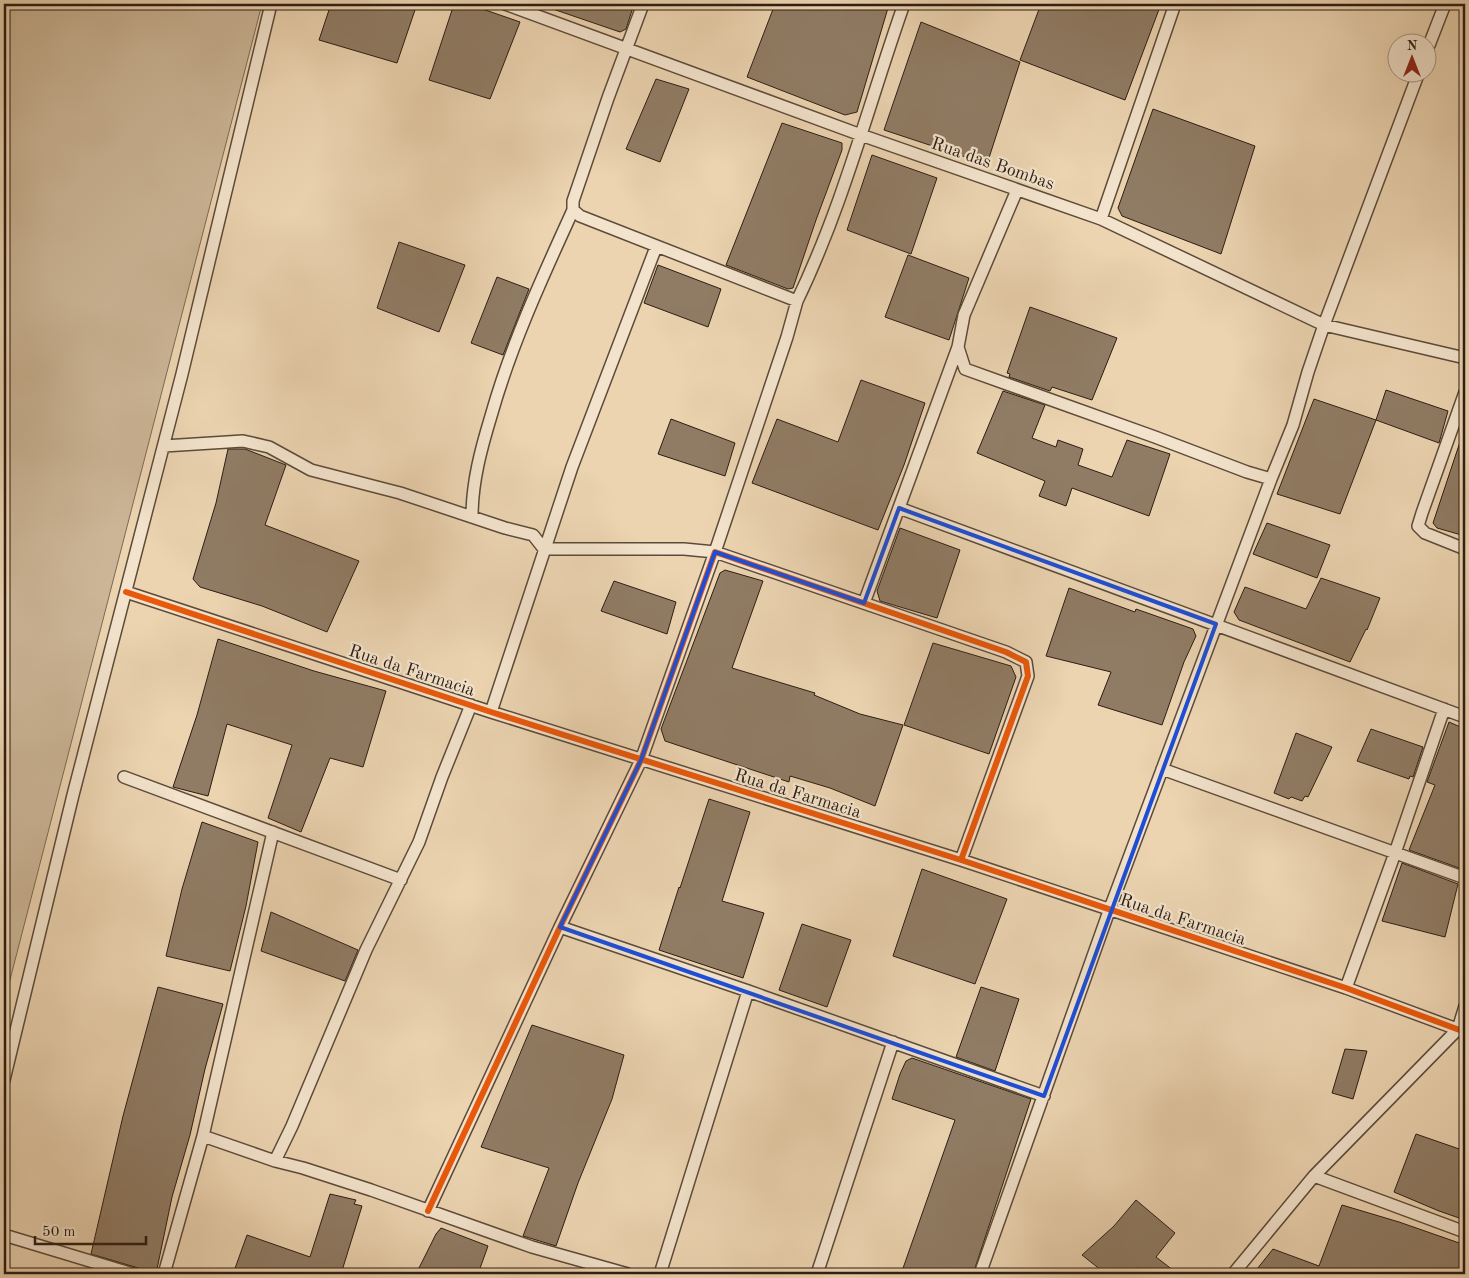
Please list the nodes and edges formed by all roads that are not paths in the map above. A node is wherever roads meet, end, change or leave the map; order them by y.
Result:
1 (270, 4) edge
2 (505, 4) edge
3 (643, 4) edge
4 (904, 4) edge
5 (1175, 4) edge
6 (1445, 4) edge
7 (1434, 32) edge
8 (626, 48) junction
9 (1415, 82) edge
10 (861, 135) junction
11 (1017, 190) junction
12 (574, 210) junction
13 (1101, 219) junction
14 (656, 247) junction
15 (797, 301) junction
16 (1324, 325) junction
17 (958, 347) junction
18 (1465, 358) edge
19 (1465, 392) edge
20 (164, 446) junction
21 (1271, 479) junction
22 (899, 508) junction
23 (472, 517) junction
24 (544, 549) junction
25 (1465, 549) edge
26 (715, 552) junction
27 (126, 592) junction
28 (864, 603) junction
29 (1216, 624) junction
30 (471, 705) junction
31 (1444, 709) junction
32 (491, 712) junction
33 (1465, 717) edge
34 (641, 760) junction
35 (1162, 770) junction
36 (124, 777) dead end
37 (273, 832) junction
38 (1395, 853) junction
39 (961, 860) junction
40 (1465, 878) edge
41 (401, 880) junction
42 (1110, 910) junction
43 (560, 927) junction
44 (1346, 988) junction
45 (748, 991) junction
46 (1465, 1006) edge
47 (1462, 1030) edge
48 (893, 1042) junction
49 (4, 1080) edge
50 (1044, 1096) junction
51 (203, 1136) junction
52 (275, 1161) junction
53 (1314, 1176) junction
54 (428, 1211) junction
55 (1465, 1232) edge
56 (4, 1235) edge
57 (133, 1274) edge
58 (164, 1274) edge
59 (628, 1274) edge
60 (660, 1274) edge
61 (817, 1274) edge
62 (980, 1274) edge
63 (1233, 1274) edge

1 - 20 street
2 - 8 street, Rua das Bombas
3 - 8 street
4 - 10 street
5 - 13 street
6 - 7 street
8 - 10 street, Rua das Bombas
8 - 12 street
9 - 16 street
10 - 11 street, Rua das Bombas
10 - 15 street
11 - 13 street, Rua das Bombas
11 - 17 street
12 - 14 street
12 - 23 street
13 - 16 street, Rua das Bombas
14 - 15 street
14 - 24 street
15 - 26 street
16 - 18 street, Rua das Bombas
16 - 21 street
17 - 21 street
17 - 22 street
19 - 25 street
20 - 23 street
20 - 27 street
21 - 29 street
22 - 28 street
22 - 29 street
23 - 24 street
24 - 26 street
24 - 32 street
26 - 28 street
26 - 34 street
27 - 30 street, Rua da Farmacia
27 - 49 street
28 - 39 street
29 - 31 street
29 - 35 street
30 - 32 street, Rua da Farmacia
30 - 41 street
31 - 33 street
31 - 38 street
32 - 34 street, Rua da Farmacia
34 - 39 street, Rua da Farmacia
34 - 43 street
35 - 38 street
35 - 42 street
36 - 37 street
37 - 41 street
37 - 51 street
38 - 40 street
38 - 44 street
39 - 42 street, Rua da Farmacia
41 - 52 street
42 - 44 street, Rua da Farmacia
42 - 50 street
43 - 45 street
43 - 54 street
44 - 47 street, Rua da Farmacia
45 - 48 street
45 - 60 street
46 - 47 street
47 - 53 street
48 - 50 street
48 - 61 street
50 - 62 street
51 - 52 street
51 - 58 street
52 - 54 street
53 - 55 street
53 - 63 street
54 - 59 street
56 - 57 street

